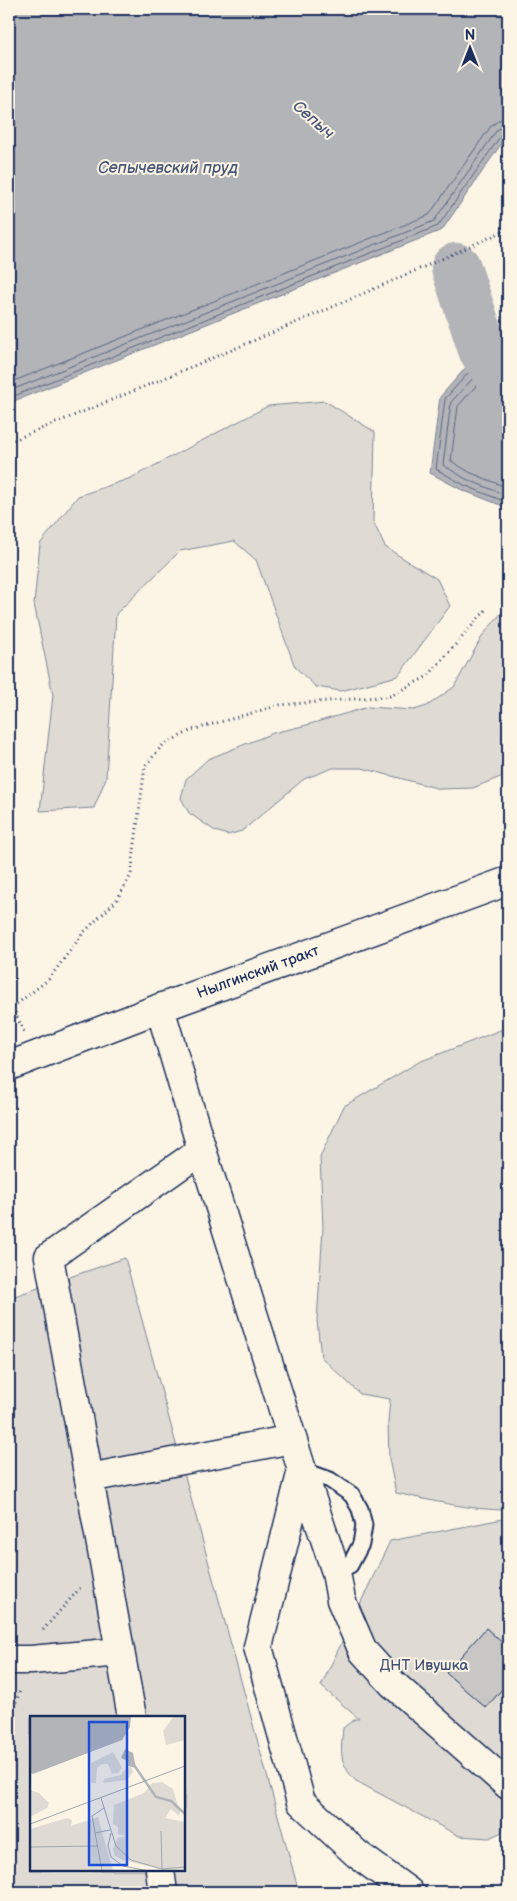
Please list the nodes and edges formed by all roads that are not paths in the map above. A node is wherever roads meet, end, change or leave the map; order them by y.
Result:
1 (508, 881) edge
2 (160, 1008) junction
3 (9, 1066) edge
4 (202, 1150) junction
5 (292, 1439) junction
6 (302, 1470) junction
7 (88, 1478) junction
8 (336, 1572) junction
9 (120, 1652) junction
10 (9, 1660) edge
11 (132, 1716) edge
12 (508, 1785) edge
13 (160, 1871) edge
14 (163, 1892) edge
15 (409, 1892) edge

1 - 2 street, Нылгинский тракт
2 - 3 street, Нылгинский тракт
2 - 4 street
4 - 5 street
4 - 7 street
5 - 6 street
5 - 7 street
6 - 8 street
6 - 8 lane
6 - 15 street
7 - 9 street
8 - 12 street
9 - 10 street
9 - 11 street
13 - 14 street

